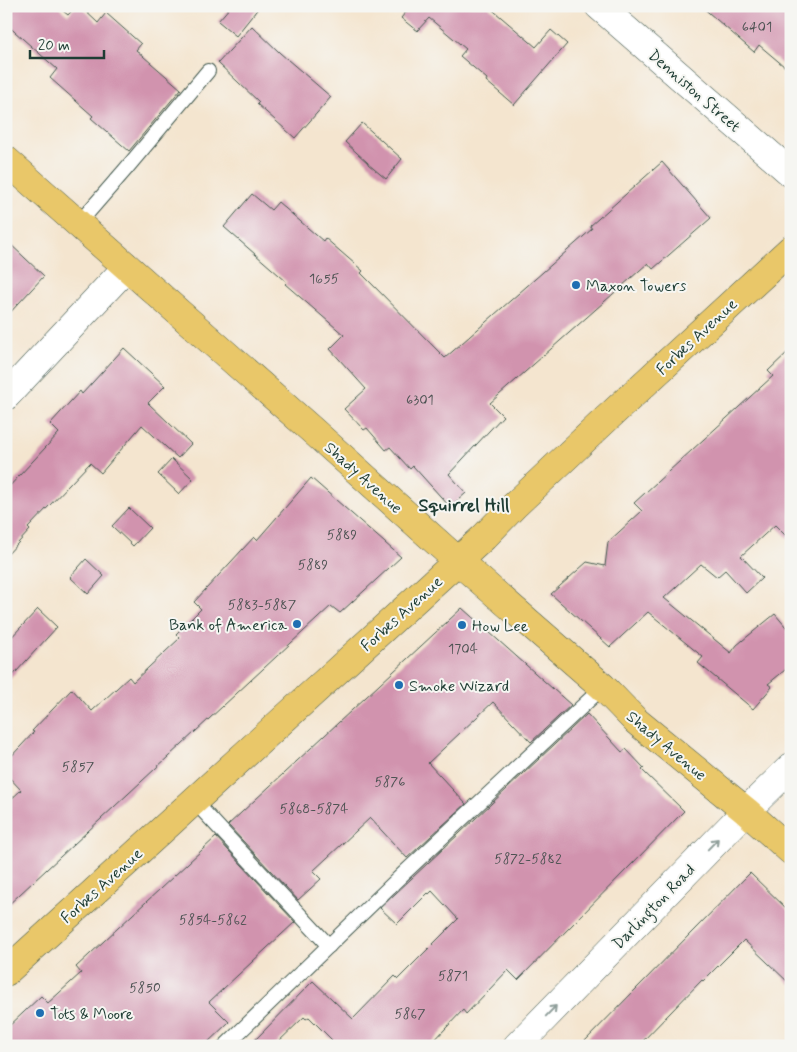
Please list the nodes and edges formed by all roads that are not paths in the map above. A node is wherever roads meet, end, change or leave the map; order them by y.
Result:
1 (599, 6) edge
2 (208, 71) dead end
3 (6, 160) edge
4 (791, 174) edge
5 (78, 224) junction
6 (791, 249) edge
7 (127, 267) junction
8 (6, 396) edge
9 (458, 561) junction
10 (603, 686) junction
11 (791, 767) edge
12 (194, 801) junction
13 (746, 811) junction
14 (791, 851) edge
15 (329, 946) junction
16 (6, 972) edge
17 (225, 1046) edge
18 (517, 1046) edge

1 - 4 street, Denniston Street
2 - 5 lane
3 - 5 main road, Shady Avenue
5 - 7 main road, Shady Avenue
6 - 9 main road, Forbes Avenue
7 - 8 street
7 - 9 main road, Shady Avenue
9 - 10 main road, Shady Avenue
9 - 12 main road, Forbes Avenue
10 - 13 main road, Shady Avenue
10 - 15 lane
11 - 13 street, Darlington Road
12 - 15 lane
12 - 16 main road, Forbes Avenue
13 - 14 main road, Shady Avenue
18 -> 13 street, Darlington Road
15 - 17 lane

